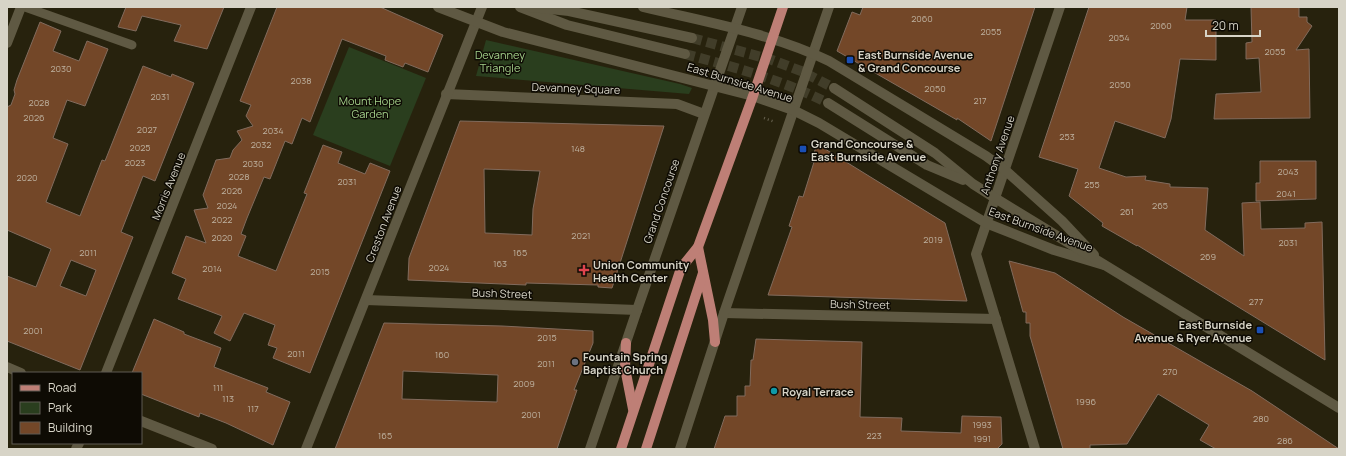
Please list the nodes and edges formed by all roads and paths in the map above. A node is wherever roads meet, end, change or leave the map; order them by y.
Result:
1 (21, 7) edge
2 (26, 7) edge
3 (251, 7) edge
4 (438, 7) edge
5 (482, 7) edge
6 (520, 7) edge
7 (531, 7) edge
8 (643, 7) edge
9 (742, 7) edge
10 (783, 7) edge
11 (829, 7) edge
12 (1060, 7) edge
13 (475, 22) junction
14 (735, 29) junction
15 (692, 38) tunnel mouth
16 (773, 39) junction
17 (7, 43) edge
18 (132, 45) dead end
19 (685, 54) tunnel mouth
20 (814, 54) junction
21 (716, 85) junction
22 (834, 88) tunnel mouth
23 (446, 94) junction
24 (753, 96) junction
25 (828, 103) tunnel mouth
26 (793, 110) junction
27 (704, 114) junction
28 (764, 118) dead end
29 (779, 123) dead end
30 (1005, 170) junction
31 (973, 184) junction
32 (995, 198) junction
33 (986, 223) junction
34 (698, 247) junction
35 (1104, 265) junction
36 (703, 273) junction
37 (366, 300) junction
38 (637, 310) junction
39 (724, 313) junction
40 (996, 319) junction
41 (715, 342) junction
42 (626, 344) junction
43 (7, 367) edge
44 (19, 372) edge
45 (106, 372) edge
46 (1339, 408) edge
47 (633, 410) junction
48 (142, 421) edge
49 (212, 449) edge
50 (306, 449) edge
51 (590, 449) edge
52 (621, 449) edge
53 (646, 449) edge
54 (680, 449) edge
55 (1035, 449) edge

1 - 17 street
2 - 18 lane
3 - 45 street, Morris Avenue
4 - 13 street, East Burnside Avenue
5 - 13 street, Creston Avenue
6 - 19 street, East Burnside Avenue
7 - 15 street
8 - 14 street, East Burnside Avenue
9 - 14 street, Grand Concourse
10 - 16 main road
11 - 20 street
12 - 30 street, Anthony Avenue
13 - 21 street, East Burnside Avenue
13 - 23 street, Creston Avenue
14 - 16 street, East Burnside Avenue
14 - 21 street, Grand Concourse
16 - 20 street, East Burnside Avenue
16 - 24 main road
20 - 26 street
20 - 30 street, East Burnside Avenue
21 - 24 street, East Burnside Avenue
21 - 27 street, Grand Concourse
22 - 31 street, East Burnside Avenue
23 - 27 street, Devanney Square
23 - 37 street, Creston Avenue
24 - 26 street, East Burnside Avenue
24 - 34 main road
25 - 31 street, East Burnside Avenue
26 - 33 street, East Burnside Avenue
26 - 39 street
27 - 38 street, Grand Concourse
28 - 29 path
30 - 32 street, Anthony Avenue
30 - 35 street, East Burnside Avenue
31 - 32 street, East Burnside Avenue
32 - 33 street, Anthony Avenue
32 - 35 street, East Burnside Avenue
33 - 35 street, East Burnside Avenue
33 - 40 street, Anthony Avenue
34 - 36 main road
34 - 47 main road
35 - 46 street, East Burnside Avenue
36 - 41 main road
36 - 53 main road
37 - 38 street, Bush Street
37 - 50 street, Creston Avenue
38 - 42 street, Grand Concourse
39 - 40 street, Bush Street
39 - 41 street
40 - 55 street, Anthony Avenue
41 - 54 street
42 - 47 main road
42 - 51 street, Grand Concourse
43 - 44 street
47 - 52 main road
48 - 49 street

